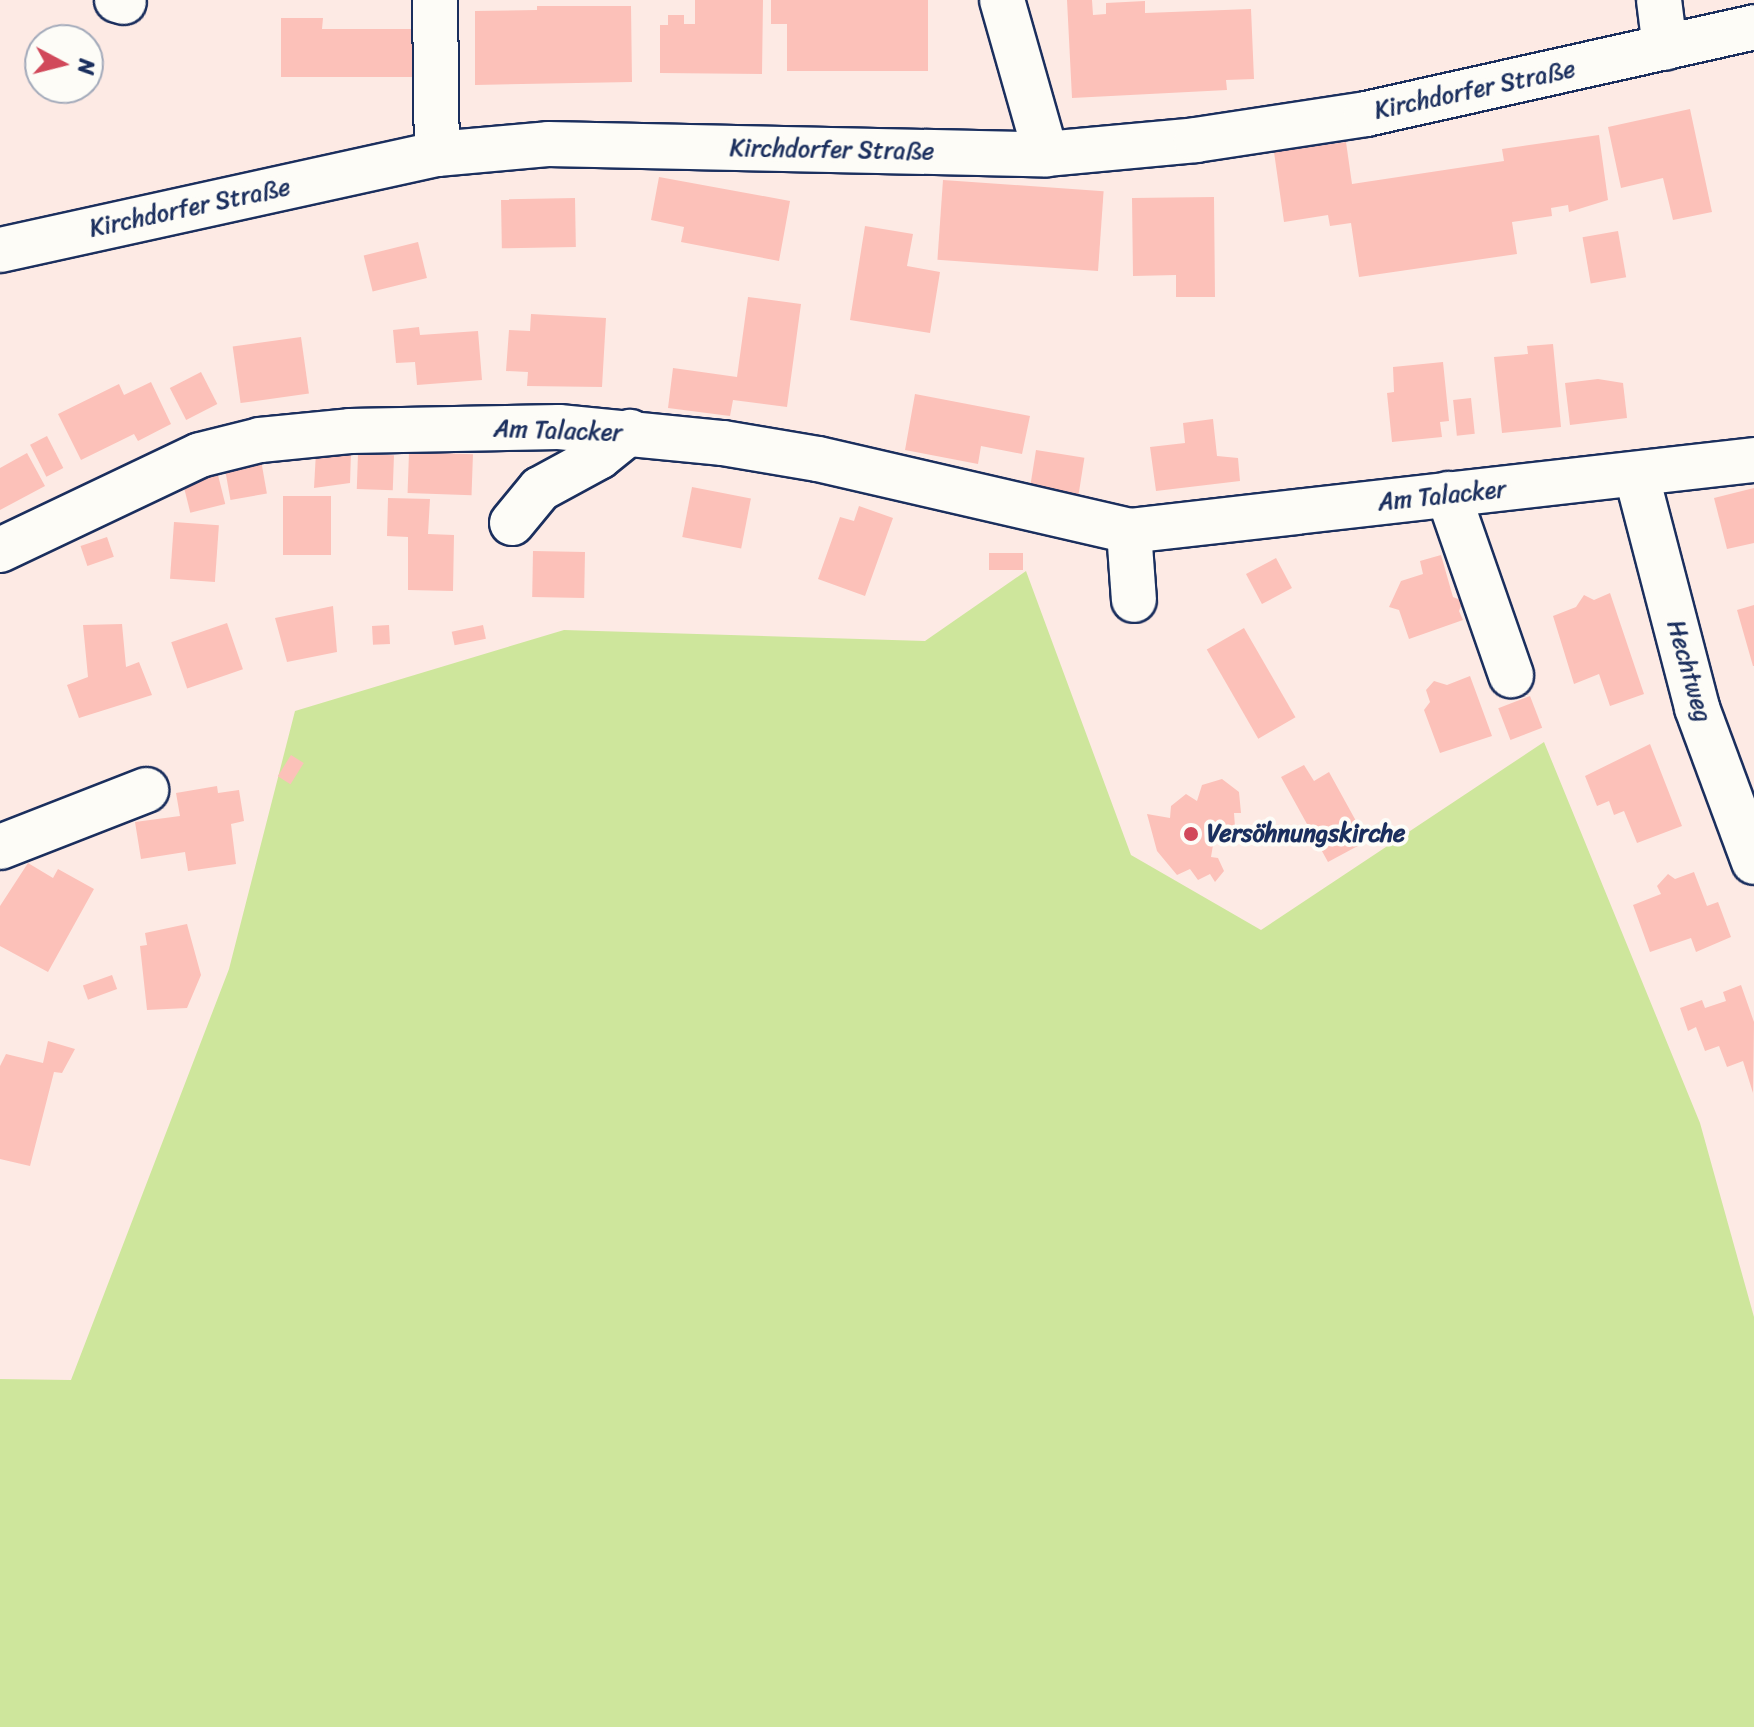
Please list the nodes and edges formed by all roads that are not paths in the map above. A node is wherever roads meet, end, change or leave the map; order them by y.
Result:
1 (435, 0) edge
2 (1002, 0) edge
3 (1659, 0) edge
4 (1754, 27) edge
5 (1665, 48) junction
6 (437, 154) junction
7 (1046, 154) junction
8 (0, 250) edge
9 (630, 432) junction
10 (1754, 460) edge
11 (1637, 477) junction
12 (1448, 494) junction
13 (512, 523) dead end
14 (1129, 531) junction
15 (0, 550) edge
16 (1134, 600) dead end
17 (1511, 675) dead end
18 (146, 790) dead end
19 (0, 847) edge
20 (1754, 862) edge

1 - 6 street
2 - 7 street
3 - 5 street
4 - 5 street, Kirchdorfer Straße
5 - 7 street, Kirchdorfer Straße
6 - 7 street, Kirchdorfer Straße
6 - 8 street, Kirchdorfer Straße
9 - 13 street
9 - 14 street, Am Talacker
9 - 15 street, Am Talacker
10 - 11 street, Am Talacker
11 - 12 street, Am Talacker
11 - 20 street, Hechtweg
12 - 14 street, Am Talacker
12 - 17 street
14 - 16 street
18 - 19 street

